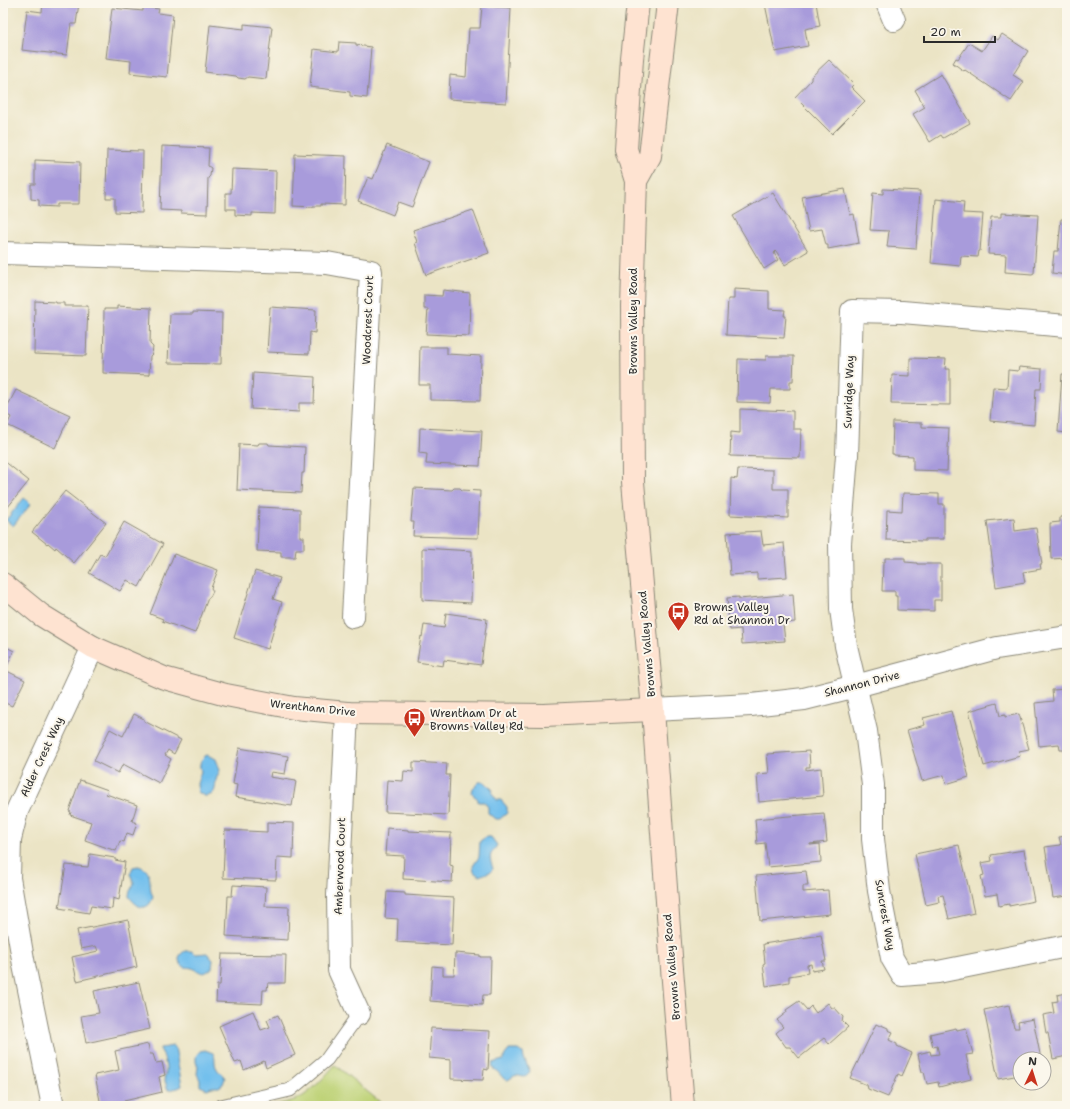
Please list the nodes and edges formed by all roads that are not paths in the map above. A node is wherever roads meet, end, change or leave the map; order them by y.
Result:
1 (638, 3) edge
2 (668, 3) edge
3 (636, 181) junction
4 (3, 253) edge
5 (1067, 326) edge
6 (3, 584) edge
7 (353, 617) dead end
8 (1067, 637) edge
9 (93, 647) junction
10 (856, 686) junction
11 (653, 710) junction
12 (347, 713) junction
13 (1067, 946) edge
14 (359, 1014) joint
15 (54, 1106) edge
16 (221, 1106) edge
17 (683, 1106) edge

1 - 3 main road, Browns Valley Road
2 - 3 main road, Browns Valley Road
3 - 11 main road, Browns Valley Road
4 - 7 street, Woodcrest Court
5 - 10 street, Sunridge Way
6 - 9 main road, Wrentham Drive
8 - 10 street, Shannon Drive
9 - 12 main road, Wrentham Drive
9 - 15 street, Alder Crest Way
10 - 11 street, Shannon Drive
10 - 13 street, Suncrest Way
11 - 12 main road, Wrentham Drive
11 - 17 main road, Browns Valley Road
12 - 14 street, Amberwood Court
14 - 16 lane

